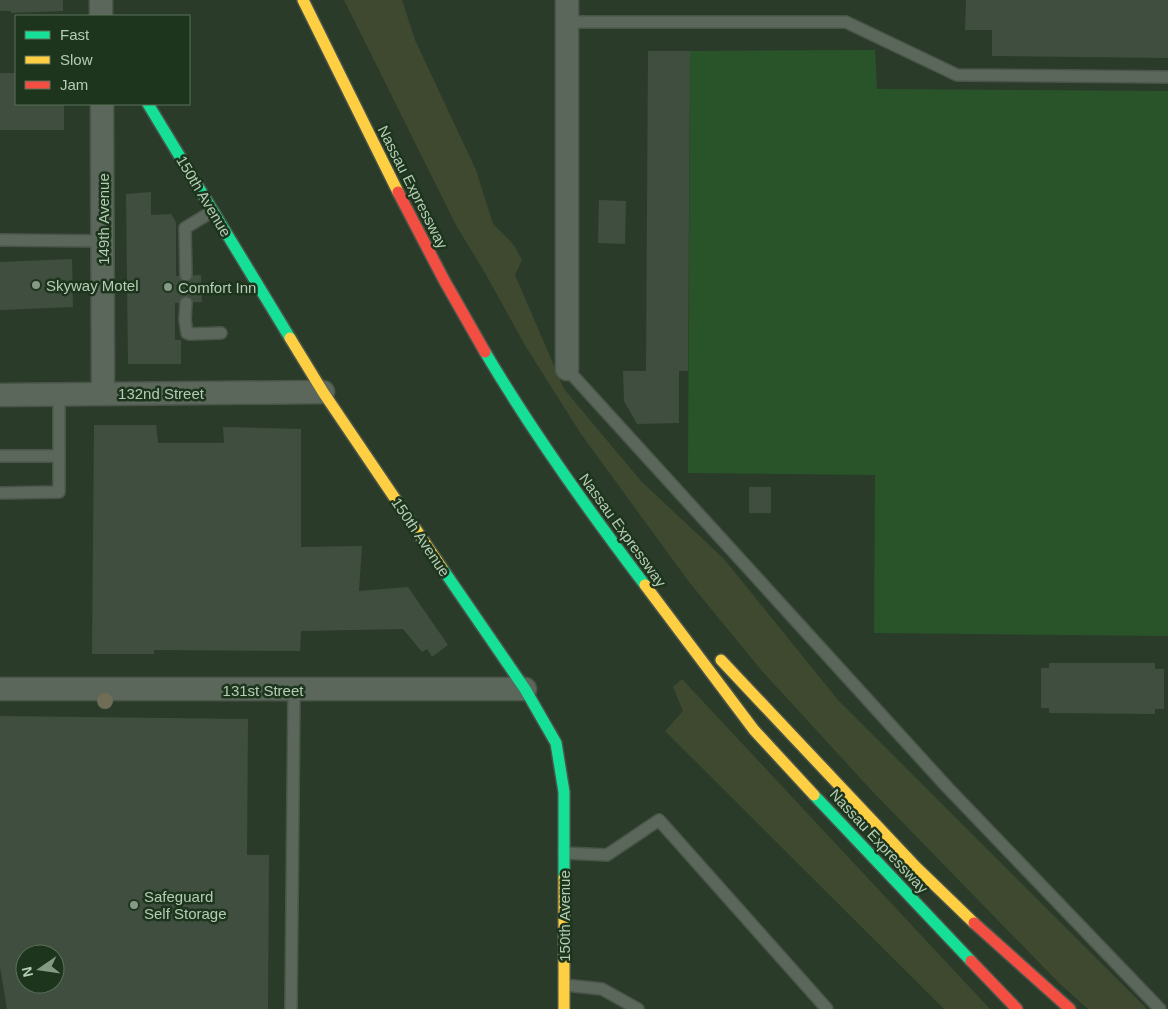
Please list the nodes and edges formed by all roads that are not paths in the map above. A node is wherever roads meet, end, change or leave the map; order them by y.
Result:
1 (101, 0) edge
2 (303, 0) edge
3 (567, 11) edge
4 (101, 15) edge
5 (1168, 77) edge
6 (102, 105) edge
7 (149, 105) edge
8 (213, 211) junction
9 (0, 240) edge
10 (103, 241) junction
11 (186, 275) dead end
12 (186, 302) dead end
13 (221, 333) dead end
14 (567, 368) joint
15 (323, 392) junction
16 (103, 393) junction
17 (59, 394) junction
18 (0, 395) edge
19 (0, 456) edge
20 (59, 456) junction
21 (0, 493) edge
22 (620, 554) junction
23 (701, 639) dead end
24 (714, 654) dead end
25 (0, 689) edge
26 (525, 689) junction
27 (294, 690) junction
28 (564, 853) junction
29 (564, 985) junction
30 (291, 1009) edge
31 (564, 1009) edge
32 (638, 1009) edge
33 (827, 1009) edge
34 (1017, 1009) edge
35 (1070, 1009) edge
36 (1160, 1009) edge

1 - 4 street
2 - 22 main road, Nassau Expressway
3 - 5 lane
3 - 14 street
6 - 10 street, 149th Avenue
7 - 8 main road, 150th Avenue
8 - 11 lane
8 - 15 main road, 150th Avenue
9 - 10 lane
10 - 16 street, 149th Avenue
12 - 13 lane
14 - 36 lane
15 - 16 street, 132nd Street
15 - 26 main road, 150th Avenue
16 - 17 street, 132nd Street
17 - 18 street, 132nd Street
17 - 20 lane
19 - 20 lane
20 - 21 lane
22 - 23 main road
22 - 34 main road, Nassau Expressway
24 - 35 main road
25 - 27 street, 131st Street
26 - 27 street, 131st Street
26 - 28 main road, 150th Avenue
27 - 30 lane
28 - 29 main road, 150th Avenue
28 - 33 lane
29 - 31 main road, 150th Avenue
29 - 32 lane

